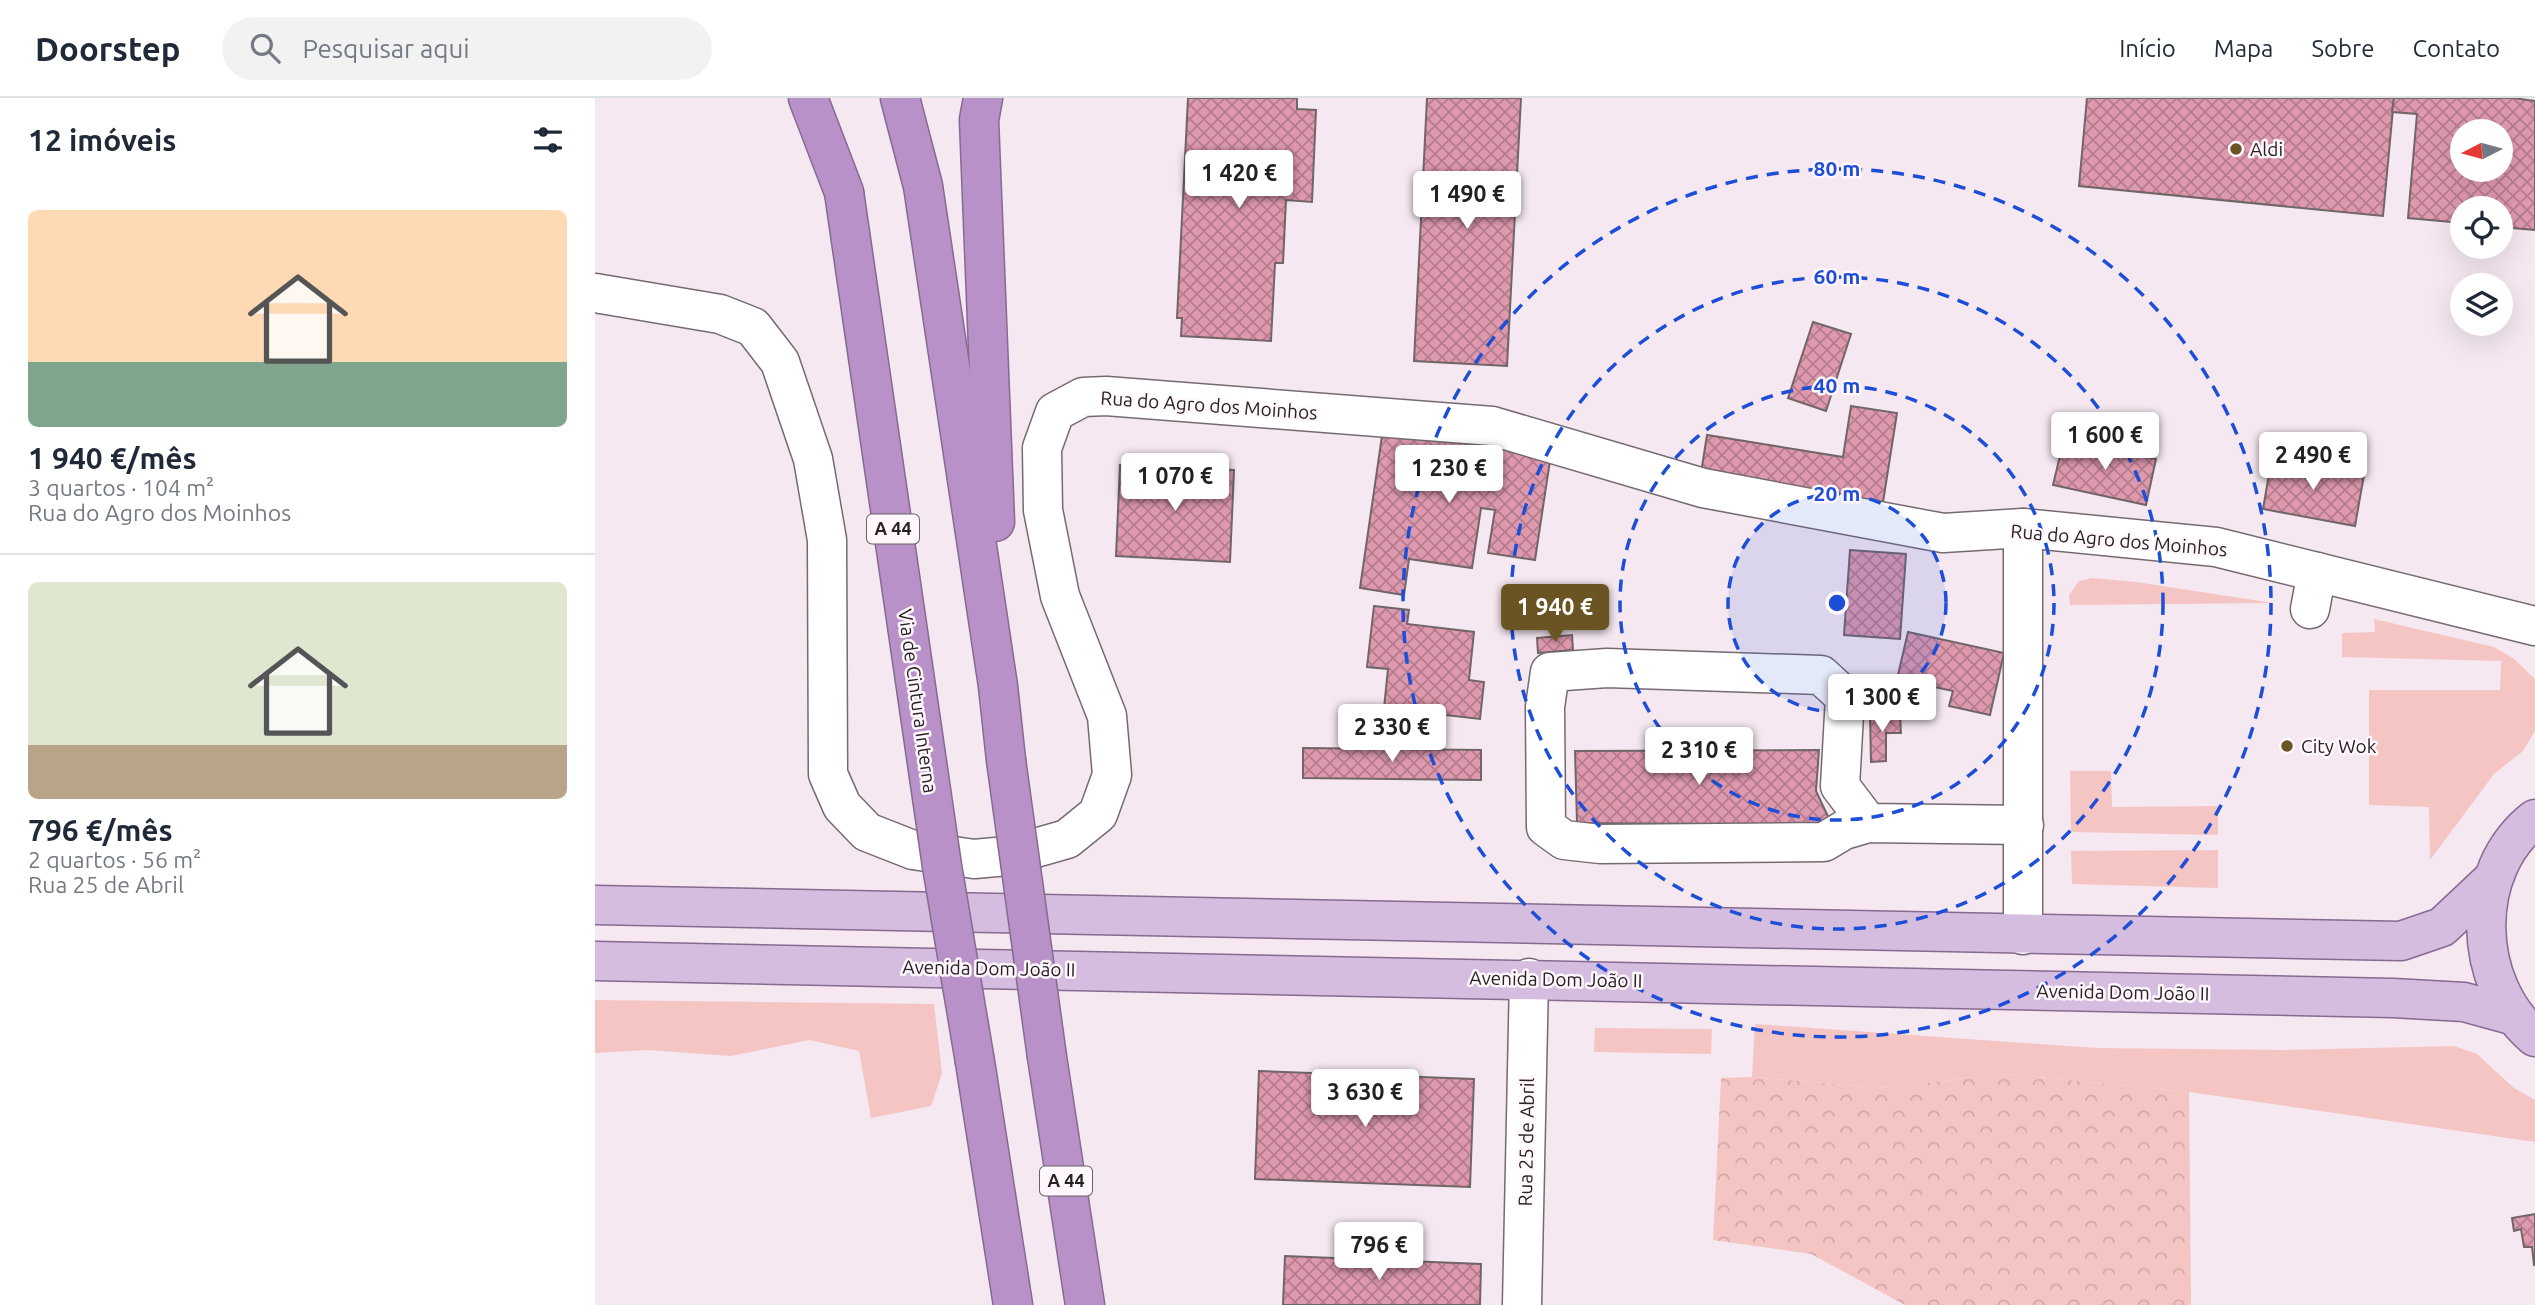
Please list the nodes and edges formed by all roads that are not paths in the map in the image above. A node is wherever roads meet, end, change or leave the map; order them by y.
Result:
1 (808, 98) edge
2 (824, 98) edge
3 (900, 98) edge
4 (983, 98) edge
5 (844, 192) junction
6 (595, 293) edge
7 (2023, 528) junction
8 (2317, 572) junction
9 (2309, 609) dead end
10 (2535, 626) edge
11 (998, 686) junction
12 (2535, 819) edge
13 (1868, 823) junction
14 (2024, 825) junction
15 (2493, 879) junction
16 (595, 905) edge
17 (2022, 935) junction
18 (595, 961) edge
19 (1529, 978) junction
20 (2525, 1026) edge
21 (1013, 1305) edge
22 (1085, 1305) edge
23 (1523, 1305) edge

1 - 5 highway
2 - 5 highway, Via de Cintura Interna / A 44
3 - 11 highway, A 44
4 - 11 highway
5 - 21 highway, Via de Cintura Interna / A 44, bridge
6 - 7 street, Rua do Agro dos Moinhos
7 - 8 street, Rua do Agro dos Moinhos
7 - 14 street
8 - 9 street
8 - 10 street, Rua do Agro dos Moinhos
11 - 22 highway, A 44, bridge
12 - 15 main road
13 - 13 street
13 - 14 street
14 - 17 street
15 - 17 main road
15 - 20 main road
16 - 17 main road
18 - 19 main road, Avenida Dom João II
19 - 20 main road, Avenida Dom João II
19 - 23 street, Rua 25 de Abril

